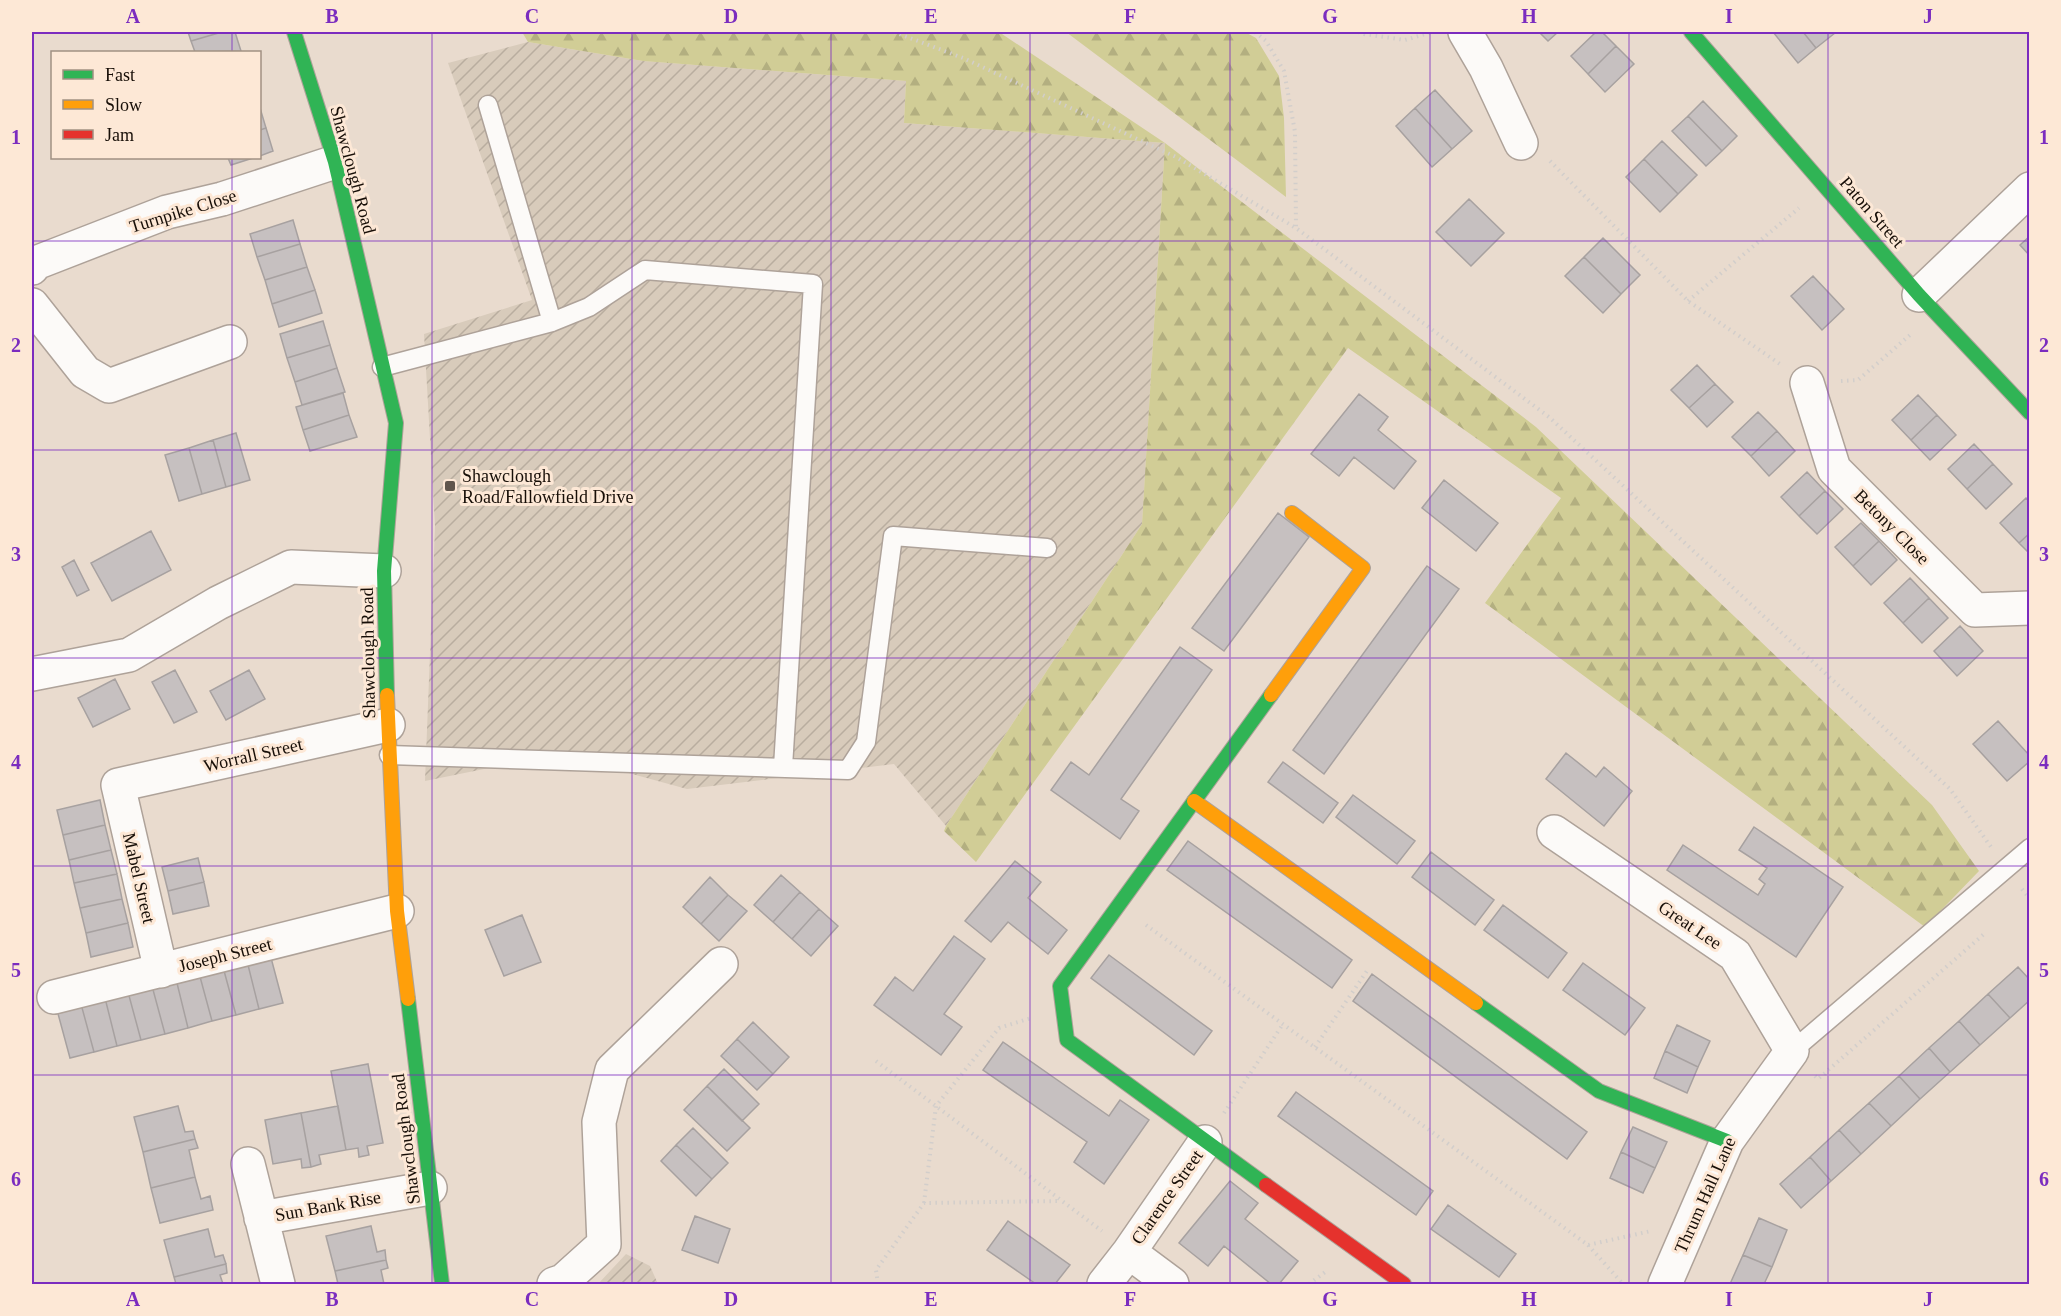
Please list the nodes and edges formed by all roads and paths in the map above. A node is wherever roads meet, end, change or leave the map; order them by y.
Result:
1 (294, 32) edge
2 (894, 32) edge
3 (1255, 32) edge
4 (1358, 32) edge
5 (1432, 32) edge
6 (1465, 32) edge
7 (1691, 32) edge
8 (488, 105) dead end
9 (1521, 143) joint
10 (335, 162) junction
11 (1825, 186) junction
12 (2030, 189) edge
13 (1296, 228) junction
14 (32, 265) edge
15 (1688, 301) junction
16 (1927, 303) junction
17 (32, 305) edge
18 (552, 322) junction
19 (230, 342) dead end
20 (382, 367) junction
21 (1807, 383) junction
22 (2030, 413) edge
23 (1292, 513) dead end
24 (1047, 548) dead end
25 (384, 571) junction
26 (2030, 608) edge
27 (32, 674) edge
28 (389, 740) junction
29 (783, 767) junction
30 (118, 785) joint
31 (1194, 801) junction
32 (1554, 832) dead end
33 (2030, 848) edge
34 (2006, 868) junction
35 (2030, 899) edge
36 (1119, 905) junction
37 (397, 911) junction
38 (1984, 934) dead end
39 (1388, 940) junction
40 (721, 964) dead end
41 (161, 971) junction
42 (54, 997) dead end
43 (1063, 1008) junction
44 (1283, 1024) junction
45 (1315, 1047) junction
46 (1792, 1051) junction
47 (876, 1061) dead end
48 (936, 1106) junction
49 (1727, 1141) junction
50 (1205, 1142) junction
51 (248, 1164) dead end
52 (430, 1188) junction
53 (1062, 1201) junction
54 (924, 1203) junction
55 (261, 1218) junction
56 (1692, 1222) junction
57 (1588, 1245) junction
58 (1129, 1252) junction
59 (278, 1284) edge
60 (442, 1284) edge
61 (554, 1284) edge
62 (878, 1284) edge
63 (1104, 1284) edge
64 (1172, 1284) edge
65 (1404, 1284) edge
66 (1623, 1284) edge
67 (1665, 1284) edge

1 - 10 street, Shawclough Road
2 - 13 path
3 - 13 path
4 - 5 path
6 - 9 street
7 - 11 street, Paton Street
8 - 18 lane
9 - 15 path
10 - 14 street, Turnpike Close
10 - 20 street, Shawclough Road
11 - 15 path
11 - 16 street, Paton Street
12 - 16 street
13 - 34 path
15 - 21 path
16 - 21 path
16 - 22 street, Paton Street
17 - 19 street
18 - 20 lane
18 - 29 lane
20 - 25 street, Shawclough Road
21 - 26 street, Betony Close
23 - 31 street
24 - 29 lane
25 - 27 street
25 - 28 street, Shawclough Road
28 - 29 lane
28 - 30 street, Worrall Street
28 - 37 street, Shawclough Road
30 - 41 street, Mabel Street
31 - 36 street
31 - 39 street
32 - 46 street, Great Lee
33 - 34 lane
34 - 35 path
34 - 46 lane
36 - 43 street
36 - 44 path
37 - 41 street, Joseph Street
37 - 52 street, Shawclough Road
38 - 46 path
39 - 45 path
39 - 49 street
40 - 61 street
41 - 42 street, Joseph Street
43 - 48 path
43 - 50 street
44 - 45 path
44 - 50 path
45 - 57 path
46 - 49 street, Thrum Hall Lane
47 - 48 path
48 - 53 path
48 - 54 path
49 - 56 street, Thrum Hall Lane
50 - 58 street, Clarence Street
50 - 65 street
51 - 55 street, Sun Bank Rise
52 - 55 street, Sun Bank Rise
52 - 60 street, Shawclough Road
53 - 54 path
53 - 58 path
54 - 62 path
55 - 59 street, Sun Bank Rise
56 - 57 path
56 - 67 street, Thrum Hall Lane
57 - 66 path
58 - 63 street, Clarence Street
58 - 64 street, Clarence Street

